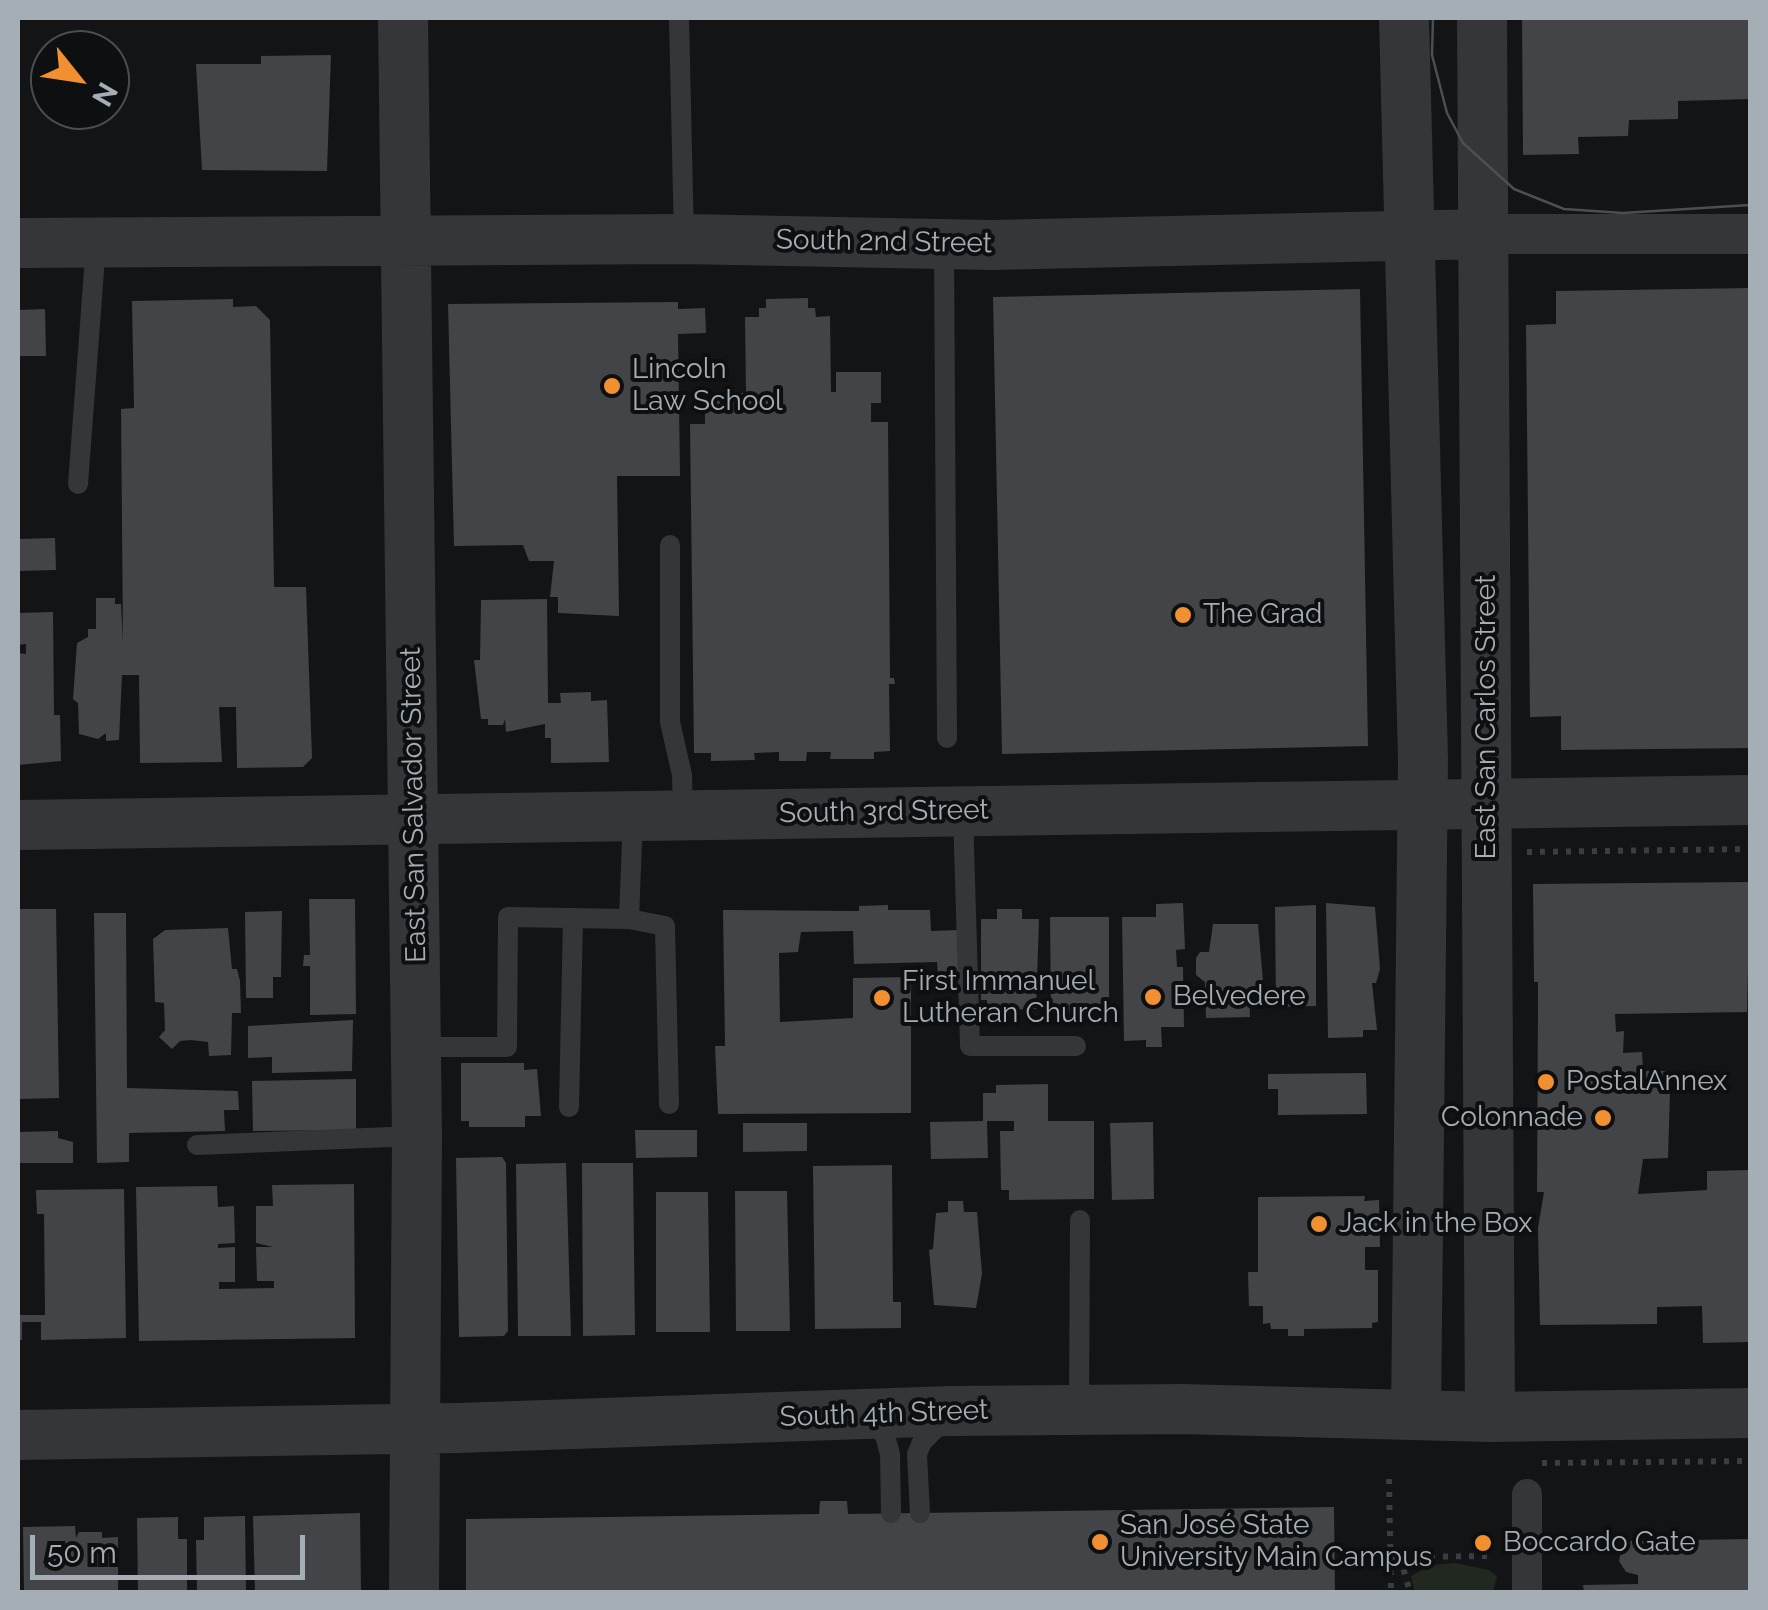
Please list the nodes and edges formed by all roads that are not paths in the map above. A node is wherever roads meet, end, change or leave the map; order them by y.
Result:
1 (402, 18) edge
2 (679, 18) edge
3 (1404, 18) edge
4 (1482, 18) edge
5 (1483, 234) junction
6 (1750, 234) edge
7 (1410, 235) junction
8 (684, 239) junction
9 (406, 240) junction
10 (18, 242) edge
11 (96, 242) junction
12 (944, 244) junction
13 (78, 484) dead end
14 (670, 545) dead end
15 (947, 738) dead end
16 (1744, 792) edge
17 (1422, 806) junction
18 (1486, 807) junction
19 (963, 811) junction
20 (633, 814) junction
21 (683, 814) junction
22 (414, 819) junction
23 (18, 824) edge
24 (573, 918) junction
25 (629, 919) junction
26 (1076, 1046) dead end
27 (416, 1047) junction
28 (669, 1104) dead end
29 (569, 1107) dead end
30 (417, 1136) junction
31 (197, 1145) dead end
32 (1080, 1220) dead end
33 (950, 1410) junction
34 (1079, 1410) junction
35 (865, 1412) junction
36 (1416, 1412) junction
37 (1750, 1413) edge
38 (1490, 1417) junction
39 (412, 1429) junction
40 (18, 1435) edge
41 (1527, 1494) dead end
42 (920, 1512) dead end
43 (891, 1513) dead end
44 (414, 1592) edge
45 (1527, 1592) edge

1 - 9 street, East San Salvador Street
2 - 8 lane
3 - 7 street
4 - 5 street, East San Carlos Street
5 - 6 street, South 2nd Street
5 - 7 street, South 2nd Street
5 - 18 street, East San Carlos Street
7 - 12 street, South 2nd Street
7 - 17 street
8 - 9 street, South 2nd Street
8 - 12 street, South 2nd Street
9 - 11 street, South 2nd Street
9 - 22 street, East San Salvador Street
10 - 11 street, South 2nd Street
11 - 13 lane
12 - 15 lane
14 - 21 lane
16 - 18 street, South 3rd Street
17 - 18 street, South 3rd Street
17 - 19 street, South 3rd Street
17 - 36 street
18 - 38 street, East San Carlos Street
19 - 21 street, South 3rd Street
19 - 26 lane
20 - 21 street, South 3rd Street
20 - 22 street, South 3rd Street
20 - 25 lane
22 - 23 street, South 3rd Street
22 - 27 street, East San Salvador Street
24 - 25 lane
24 - 27 lane
24 - 29 lane
25 - 28 lane
27 - 30 street, East San Salvador Street
30 - 31 lane
30 - 39 street, East San Salvador Street
32 - 34 lane
33 - 34 street, South 4th Street
33 - 35 street, South 4th Street
33 - 42 lane
34 - 36 street, South 4th Street
35 - 39 street, South 4th Street
35 - 43 lane
36 - 38 street, South 4th Street
37 - 38 street, South 4th Street
39 - 40 street, South 4th Street
39 - 44 street, East San Salvador Street
41 - 45 street

